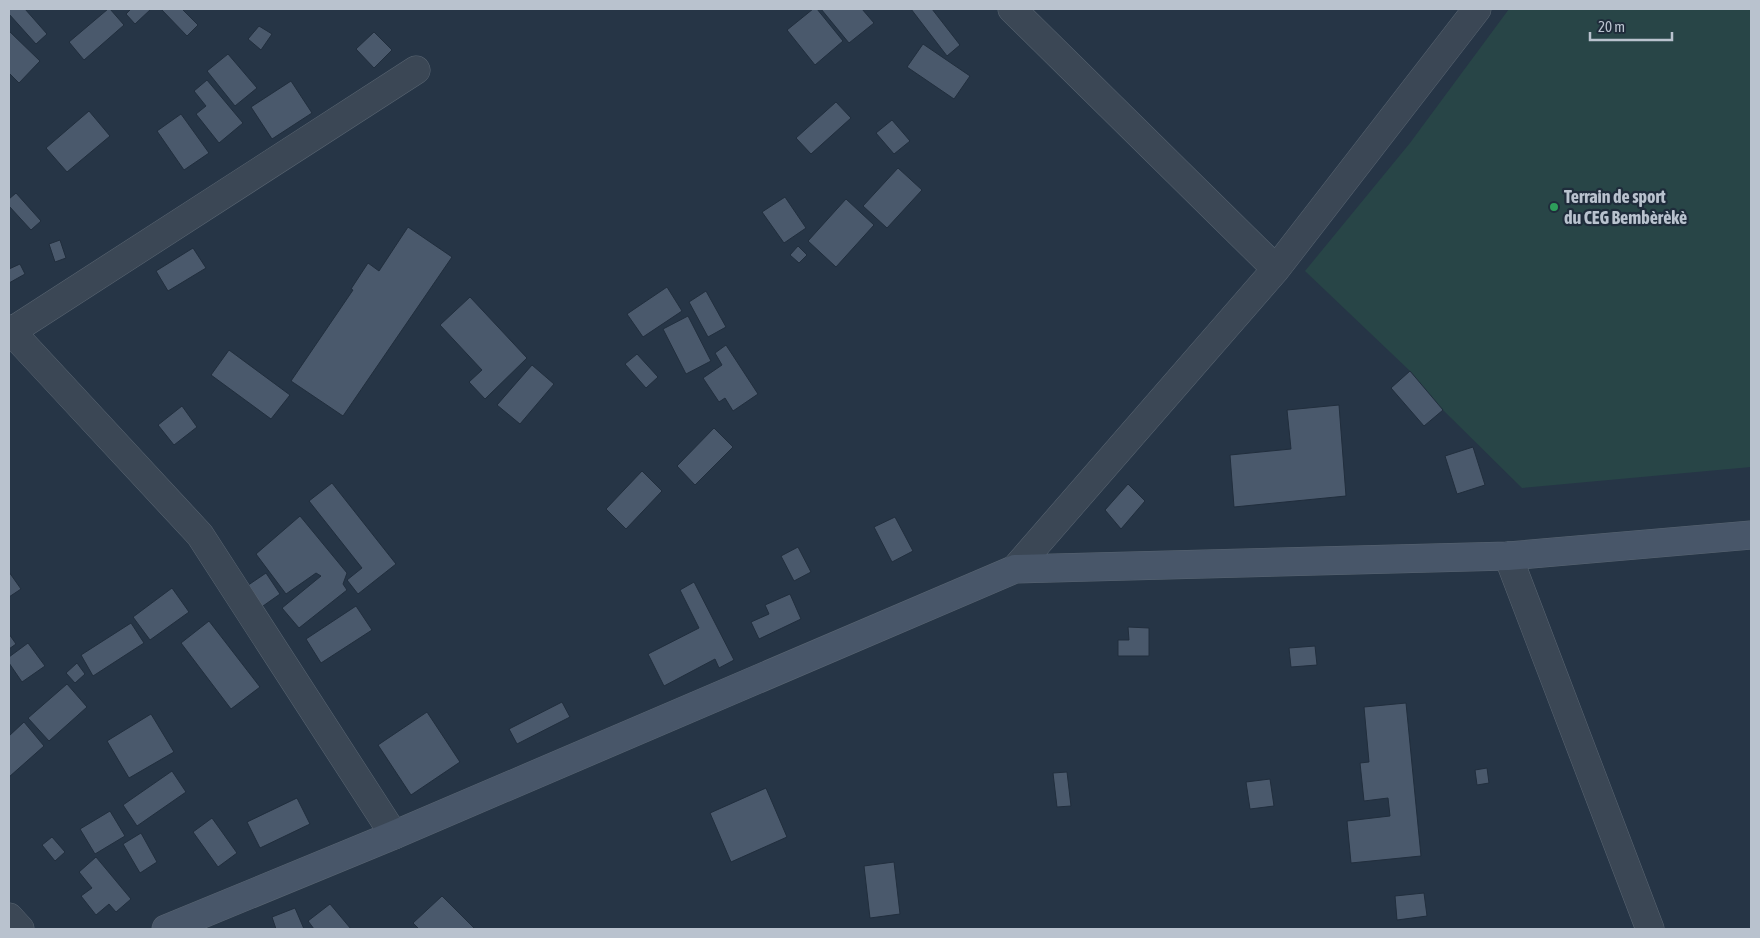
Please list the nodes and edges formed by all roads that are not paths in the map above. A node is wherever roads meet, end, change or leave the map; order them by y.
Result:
1 (1012, 9) edge
2 (1477, 9) edge
3 (416, 70) dead end
4 (1276, 269) junction
5 (10, 331) edge
6 (1751, 535) edge
7 (1508, 556) junction
8 (1015, 570) junction
9 (394, 835) junction
10 (9, 917) edge
11 (20, 929) edge
12 (166, 929) edge
13 (1650, 929) edge

1 - 4 street
2 - 4 street
3 - 5 street
4 - 8 street
5 - 9 street
6 - 7 main road
7 - 8 main road
7 - 13 street
8 - 9 main road
9 - 12 main road
10 - 11 street

